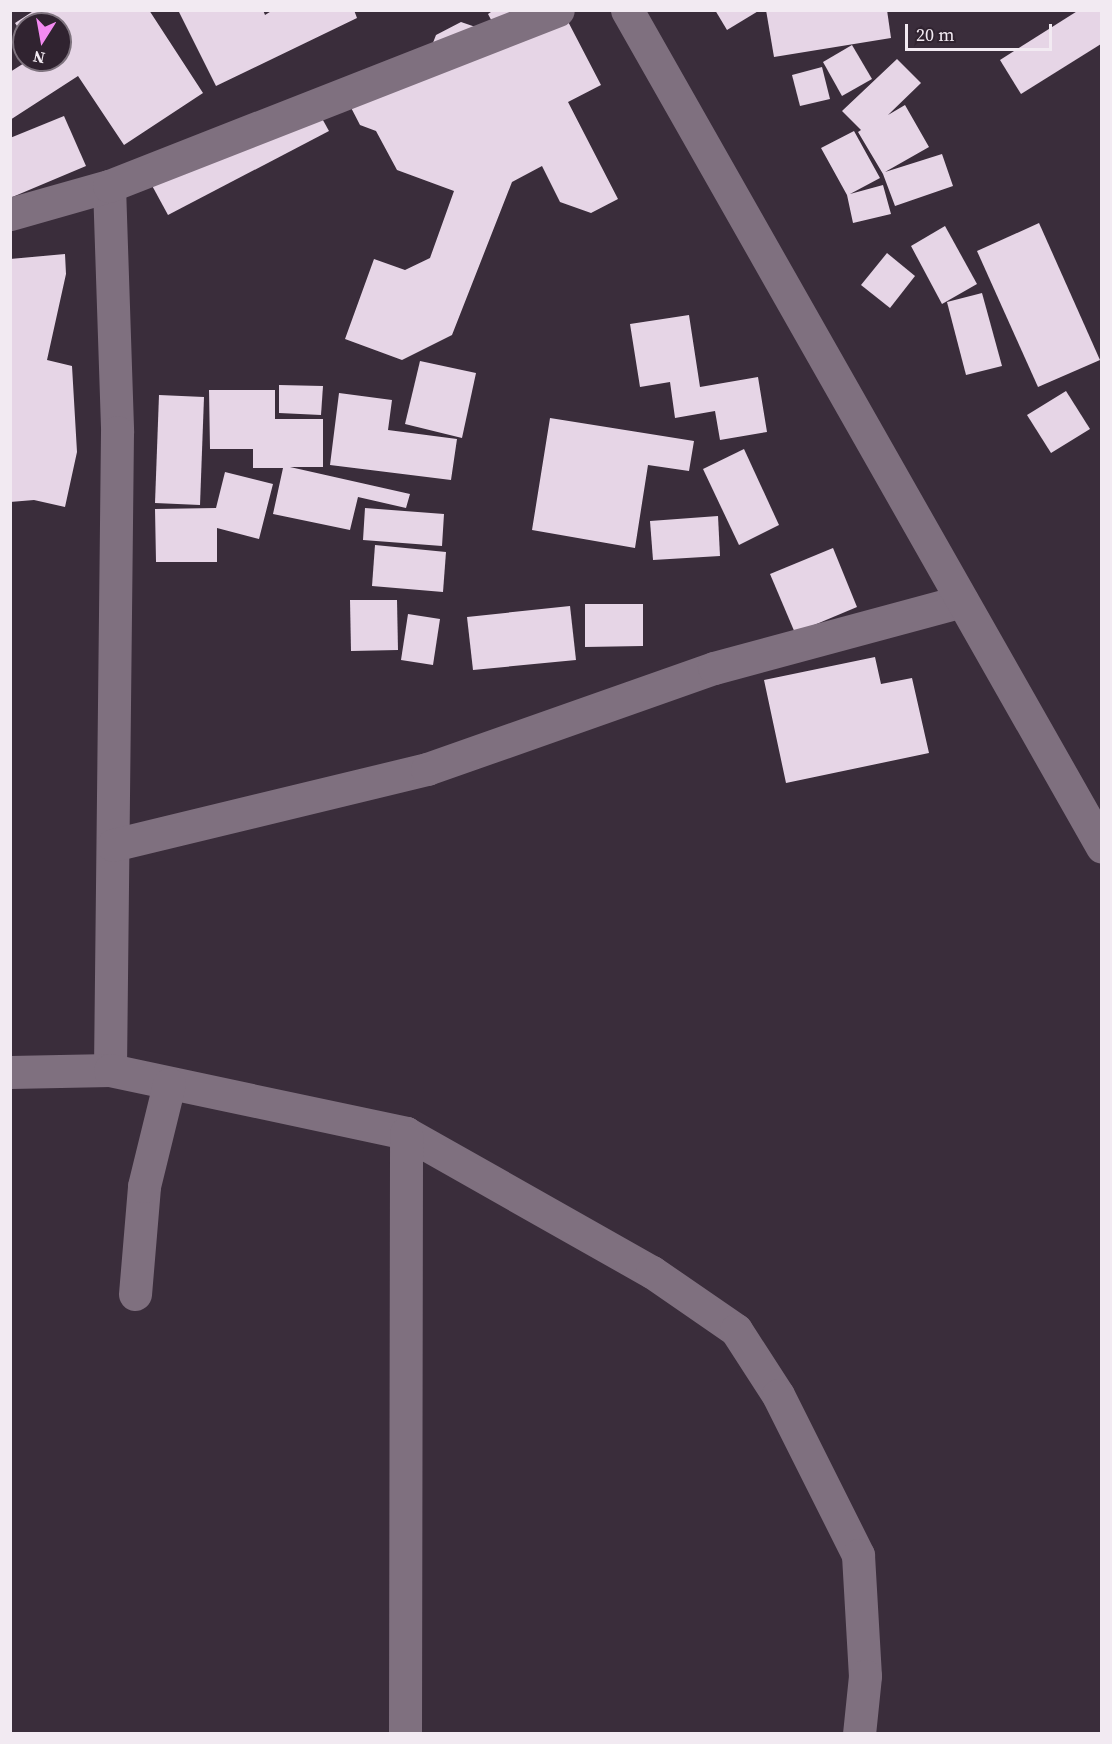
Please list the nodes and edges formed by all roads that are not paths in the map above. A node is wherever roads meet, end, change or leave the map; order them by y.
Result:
1 (558, 10) edge
2 (627, 10) edge
3 (108, 186) junction
4 (10, 214) edge
5 (962, 601) junction
6 (113, 845) junction
7 (1101, 847) edge
8 (110, 1070) junction
9 (10, 1072) edge
10 (169, 1084) junction
11 (406, 1133) junction
12 (135, 1294) dead end
13 (405, 1734) edge
14 (859, 1734) edge

1 - 3 street
2 - 5 street
3 - 4 street
3 - 6 street
5 - 6 street
5 - 7 street
6 - 8 street
8 - 9 street
8 - 10 street
10 - 11 street
10 - 12 street
11 - 13 street
11 - 14 street

